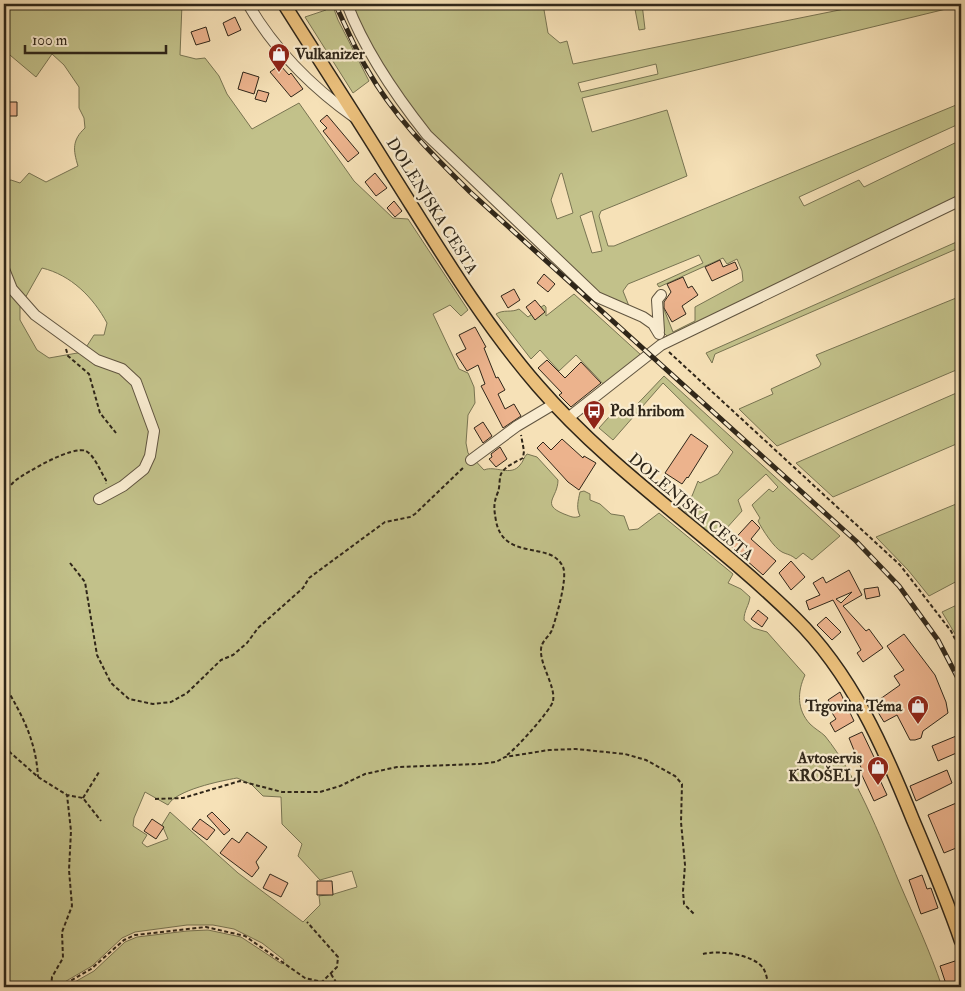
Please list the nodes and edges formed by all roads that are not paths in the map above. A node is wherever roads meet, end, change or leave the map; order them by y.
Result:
1 (248, 4) edge
2 (284, 4) edge
3 (347, 4) edge
4 (358, 120) junction
5 (961, 200) edge
6 (4, 269) edge
7 (661, 295) dead end
8 (659, 334) junction
9 (661, 345) junction
10 (554, 404) junction
11 (568, 418) junction
12 (471, 460) road end
13 (103, 496) road end
14 (961, 941) edge

1 - 4 street, DOLENJSKA CESTA
2 - 4 main road, DOLENJSKA CESTA
3 - 8 street
4 - 10 main road, DOLENJSKA CESTA
5 - 9 street
6 - 13 street
7 - 8 street
8 - 9 street
9 - 11 street
10 - 11 main road, DOLENJSKA CESTA
10 - 12 street
11 - 14 main road, DOLENJSKA CESTA

